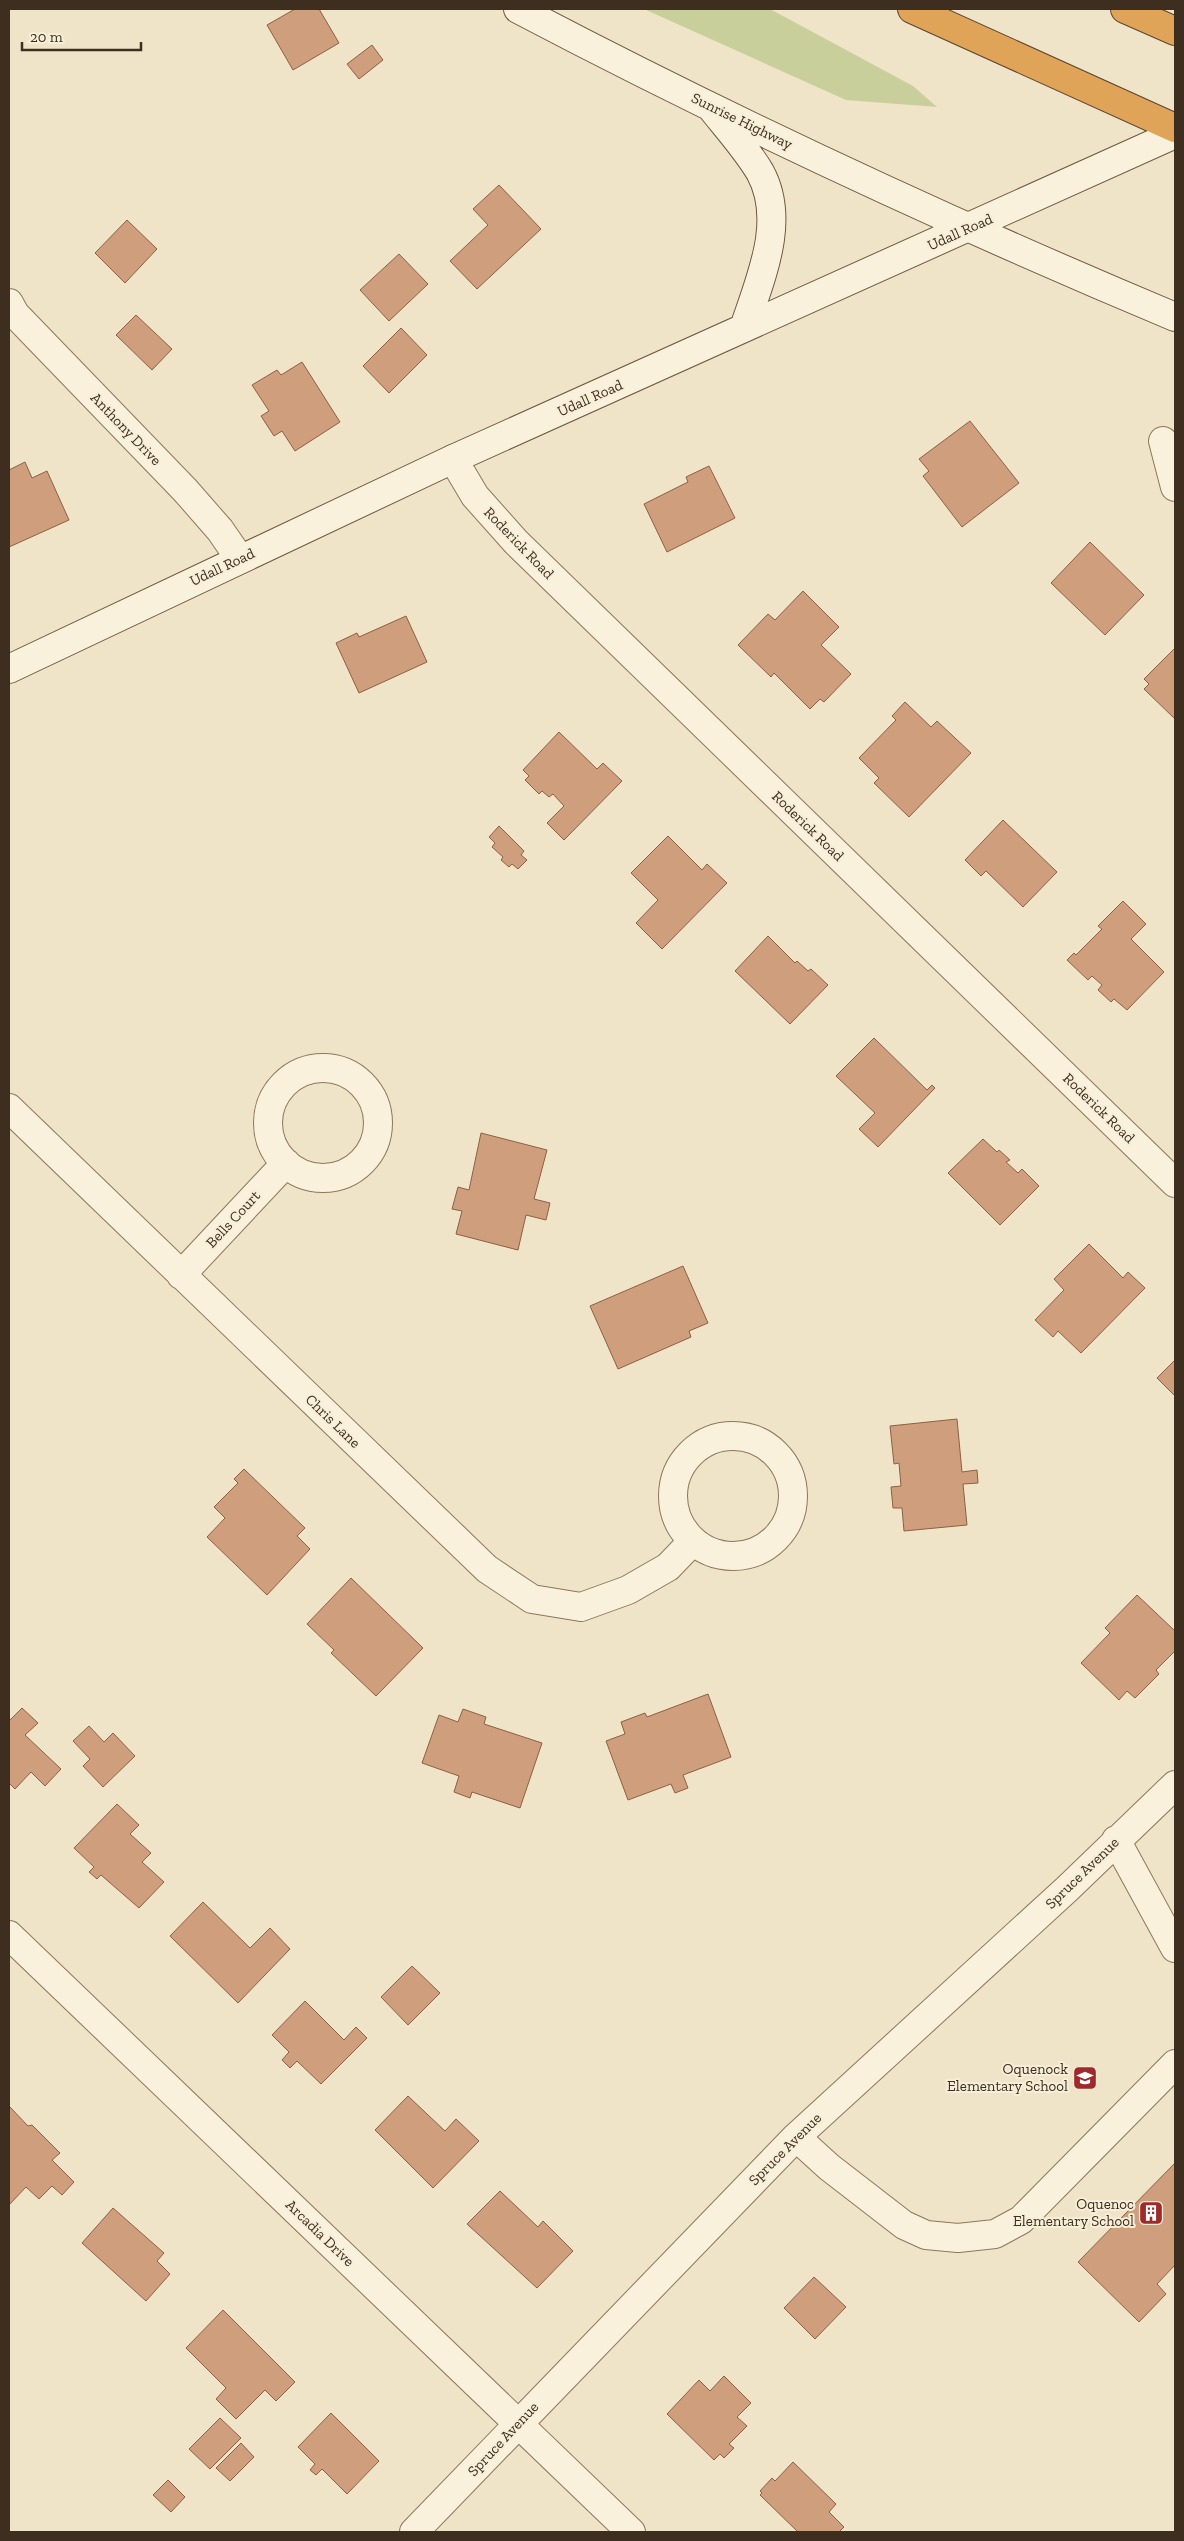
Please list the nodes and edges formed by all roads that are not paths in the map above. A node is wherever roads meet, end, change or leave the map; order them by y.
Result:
1 (518, 9) edge
2 (912, 9) edge
3 (1124, 9) edge
4 (1175, 31) edge
5 (711, 107) junction
6 (1175, 128) edge
7 (1175, 134) edge
8 (968, 229) junction
9 (9, 303) edge
10 (1175, 317) edge
11 (744, 328) junction
12 (1163, 441) dead end
13 (453, 459) junction
14 (1175, 487) edge
15 (240, 559) junction
16 (9, 669) edge
17 (9, 1108) edge
18 (286, 1164) junction
19 (1175, 1183) edge
20 (181, 1276) junction
21 (693, 1541) junction
22 (1175, 1785) edge
23 (1116, 1840) junction
24 (9, 1935) edge
25 (1175, 1948) edge
26 (1175, 2064) edge
27 (796, 2137) junction
28 (519, 2424) junction
29 (414, 2532) edge
30 (631, 2532) edge

1 - 5 street, Sunrise Highway
2 - 6 highway
3 - 4 highway
5 - 8 street, Sunrise Highway
5 - 11 street
7 - 8 street, Udall Road
8 - 10 street, Sunrise Highway
8 - 11 street, Udall Road
9 - 15 street, Anthony Drive
11 - 13 street, Udall Road
12 - 14 street
13 - 15 street, Udall Road
13 - 19 street, Roderick Road
15 - 16 street, Udall Road
17 - 20 street, Chris Lane
18 - 18 street
18 - 20 street, Bells Court
20 - 21 street, Chris Lane
21 - 21 street
22 - 23 street, Spruce Avenue
23 - 25 street
23 - 27 street, Spruce Avenue
24 - 28 street, Arcadia Drive
26 - 27 street
27 - 28 street, Spruce Avenue
28 - 29 street, Spruce Avenue
28 - 30 street, Arcadia Drive

